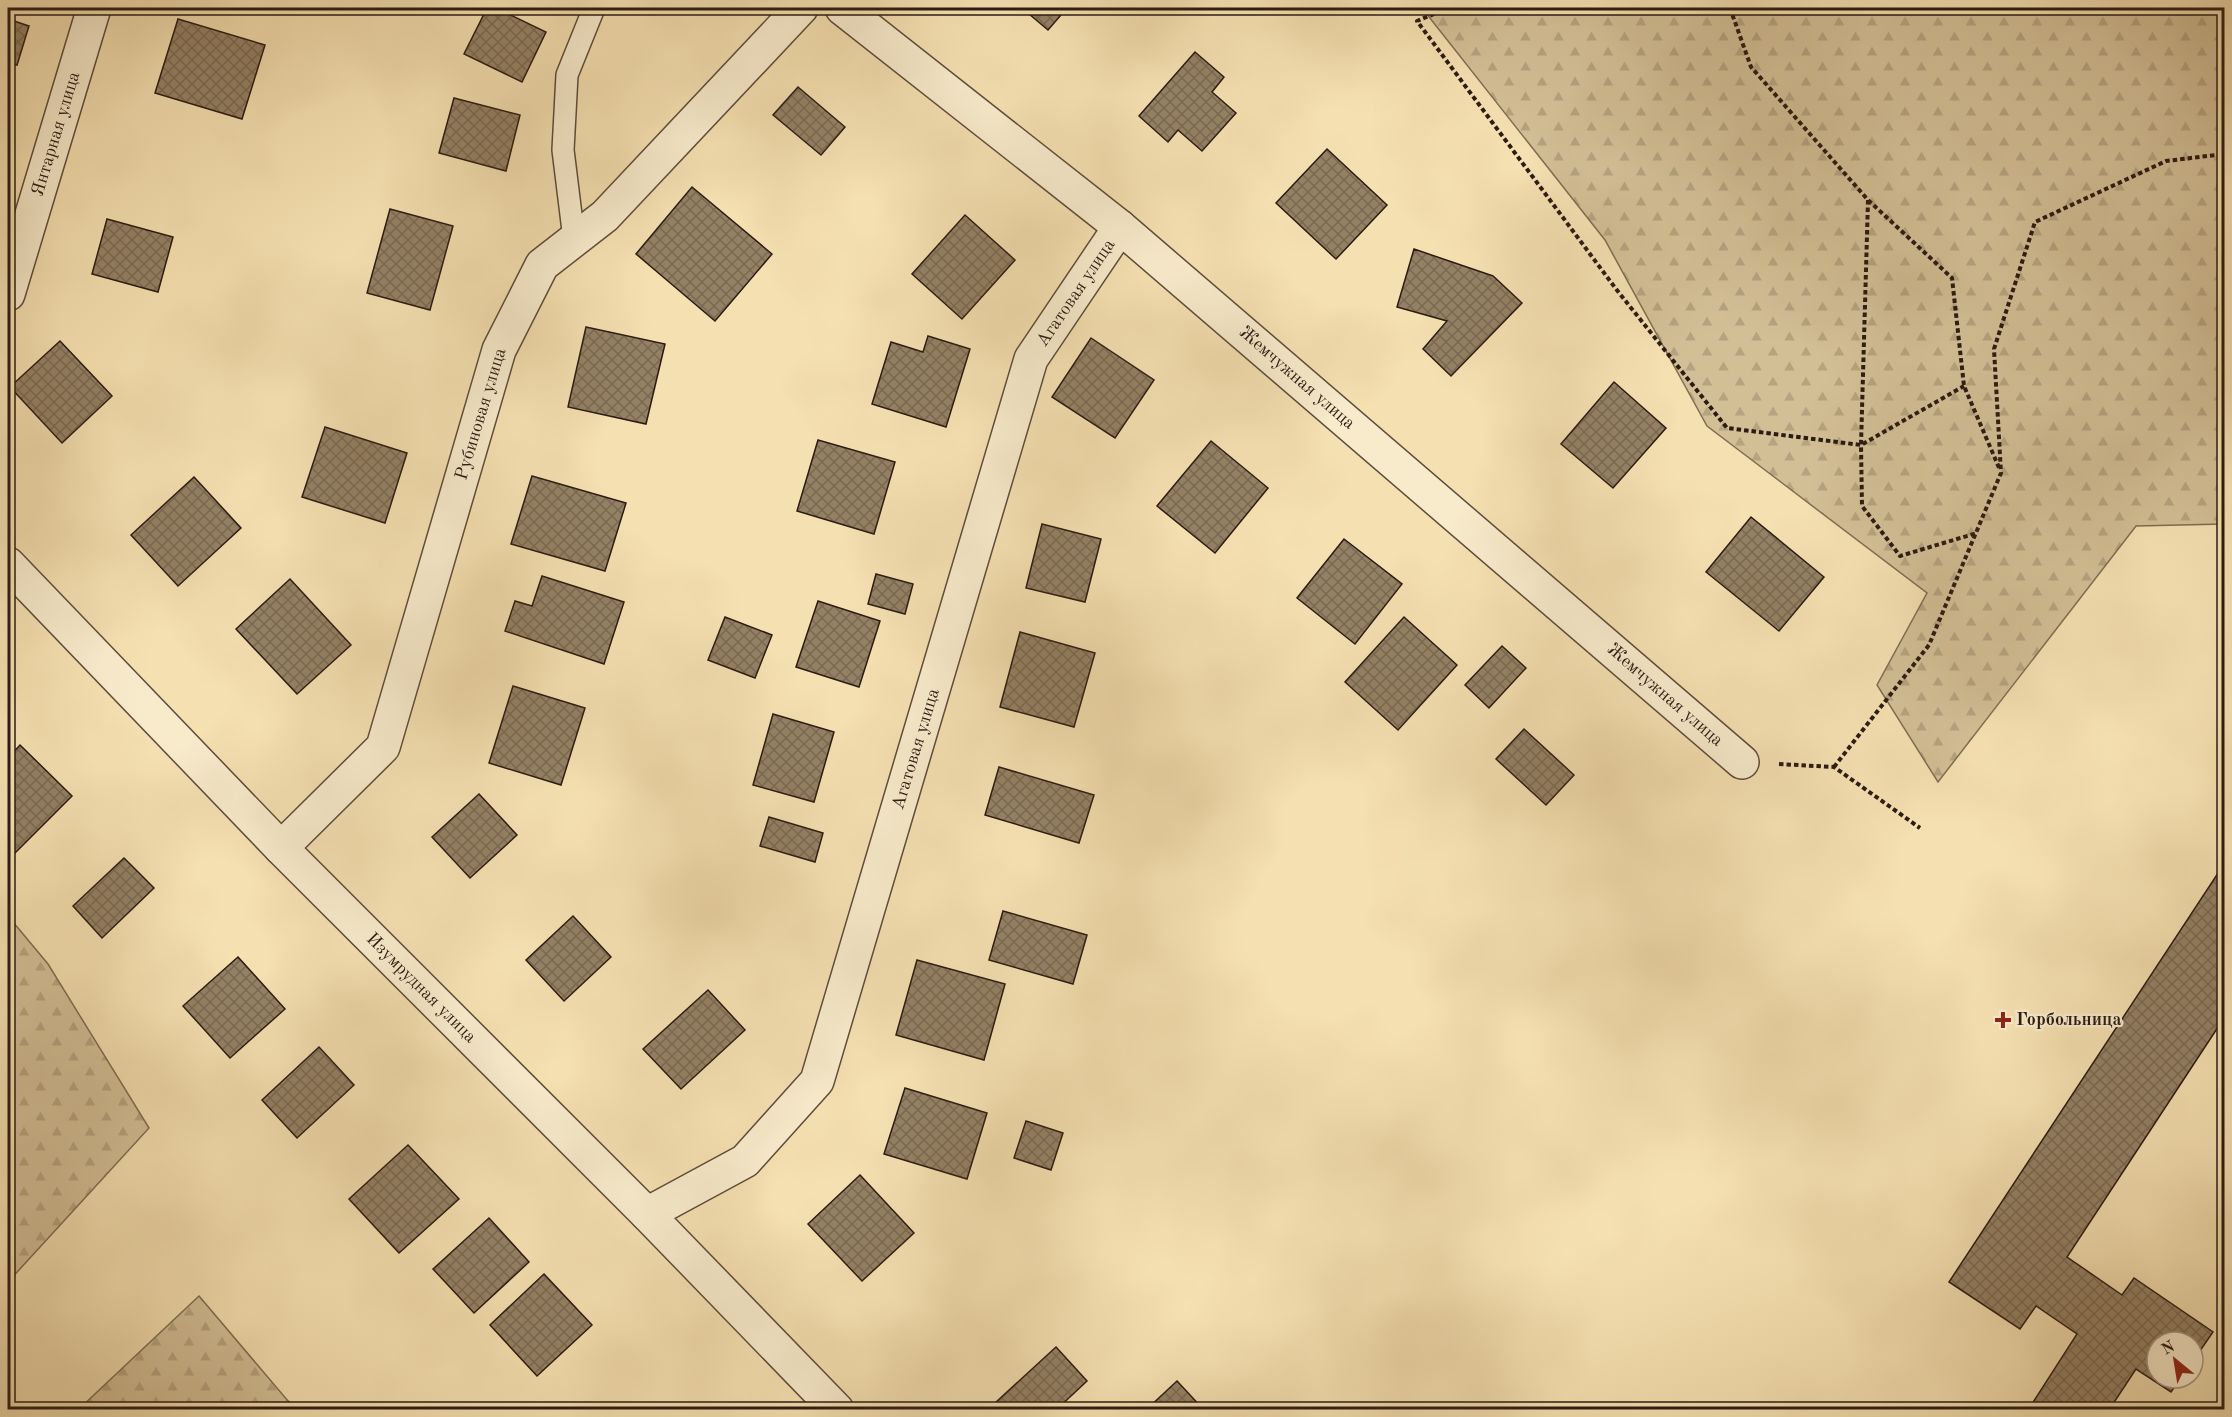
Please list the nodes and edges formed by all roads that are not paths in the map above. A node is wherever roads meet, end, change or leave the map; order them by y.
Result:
1 (94, 8) edge
2 (594, 8) edge
3 (801, 8) edge
4 (842, 8) edge
5 (1120, 227) junction
6 (574, 240) junction
7 (8, 294) edge
8 (8, 564) edge
9 (1742, 762) road end
10 (281, 848) junction
11 (646, 1214) junction
12 (837, 1410) edge

1 - 7 street, Янтарная улица
2 - 6 lane
3 - 6 street, Рубиновая улица
4 - 5 street, Жемчужная улица
5 - 9 street, Жемчужная улица
5 - 11 street, Агатовая улица
6 - 10 street, Рубиновая улица
8 - 10 street, Изумрудная улица
10 - 11 street, Изумрудная улица
11 - 12 street, Изумрудная улица

